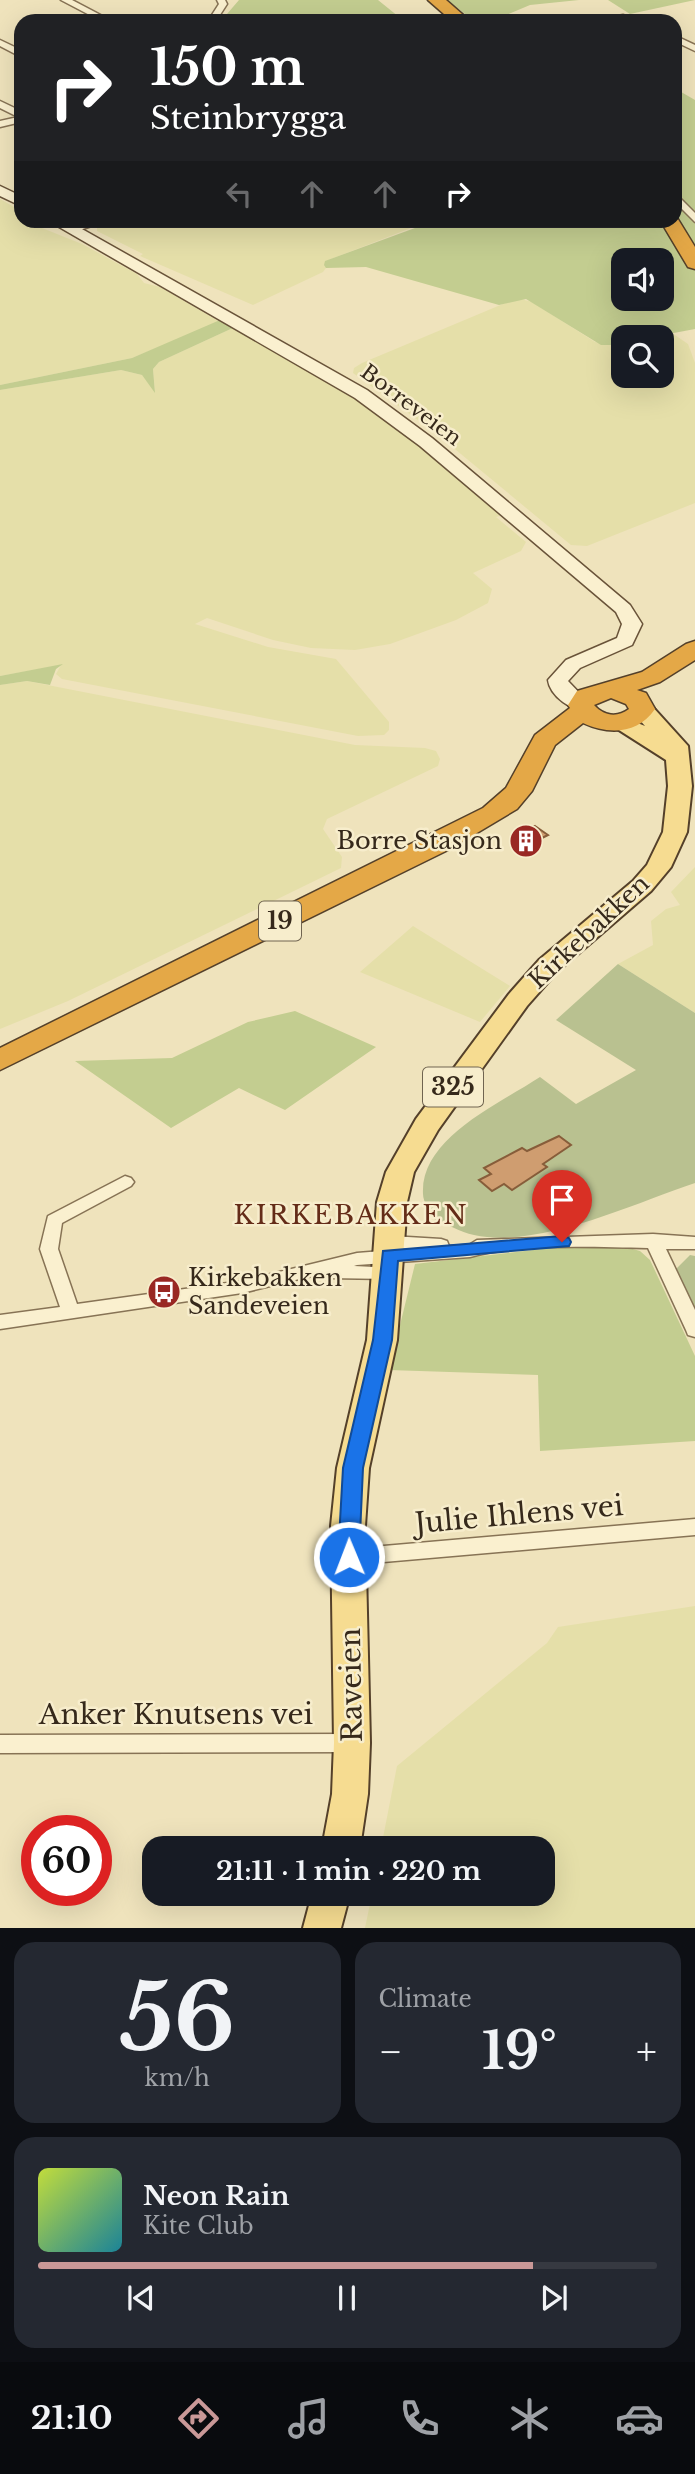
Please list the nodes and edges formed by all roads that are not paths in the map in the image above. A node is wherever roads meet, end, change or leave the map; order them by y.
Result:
1 (65, 0) edge
2 (427, 0) edge
3 (436, 0) edge
4 (94, 14) edge
5 (443, 14) edge
6 (453, 14) edge
7 (682, 204) edge
8 (695, 219) edge
9 (68, 228) edge
10 (78, 228) edge
11 (674, 228) edge
12 (71, 230) junction
13 (695, 263) edge
14 (695, 649) edge
15 (695, 661) edge
16 (595, 699) junction
17 (642, 706) junction
18 (615, 723) junction
19 (538, 757) junction
20 (678, 766) junction
21 (0, 1060) edge
22 (125, 1182) dead end
23 (653, 1240) junction
24 (695, 1243) edge
25 (390, 1257) junction
26 (71, 1312) junction
27 (0, 1322) edge
28 (695, 1330) edge
29 (695, 1527) edge
30 (349, 1557) junction
31 (352, 1743) junction
32 (0, 1744) edge
33 (343, 1836) edge
34 (328, 1906) edge
35 (322, 1928) edge

1 - 4 street
2 - 5 highway
3 - 6 highway
7 - 8 street
9 - 12 main road, Borreveien
10 - 12 street
11 - 13 highway
12 - 16 main road, Borreveien
14 - 16 highway, 19
15 - 17 highway, 19
16 - 17 highway
16 - 18 highway
16 - 19 highway, 19
17 - 18 highway, 19
17 - 20 main road, Kirkebakken / 325
18 - 19 highway, 19
18 - 20 main road
19 - 21 highway, 19
20 - 25 main road, Kirkebakken / 325
22 - 26 street
23 - 24 street
23 - 25 street
23 - 28 street
25 - 26 street
25 - 30 main road, Raveien / 325
26 - 27 street
29 - 30 street, Julie Ihlens vei
30 - 31 main road, Raveien / 325
31 - 32 street, Anker Knutsens vei
31 - 33 main road, Raveien / 325
34 - 35 main road

